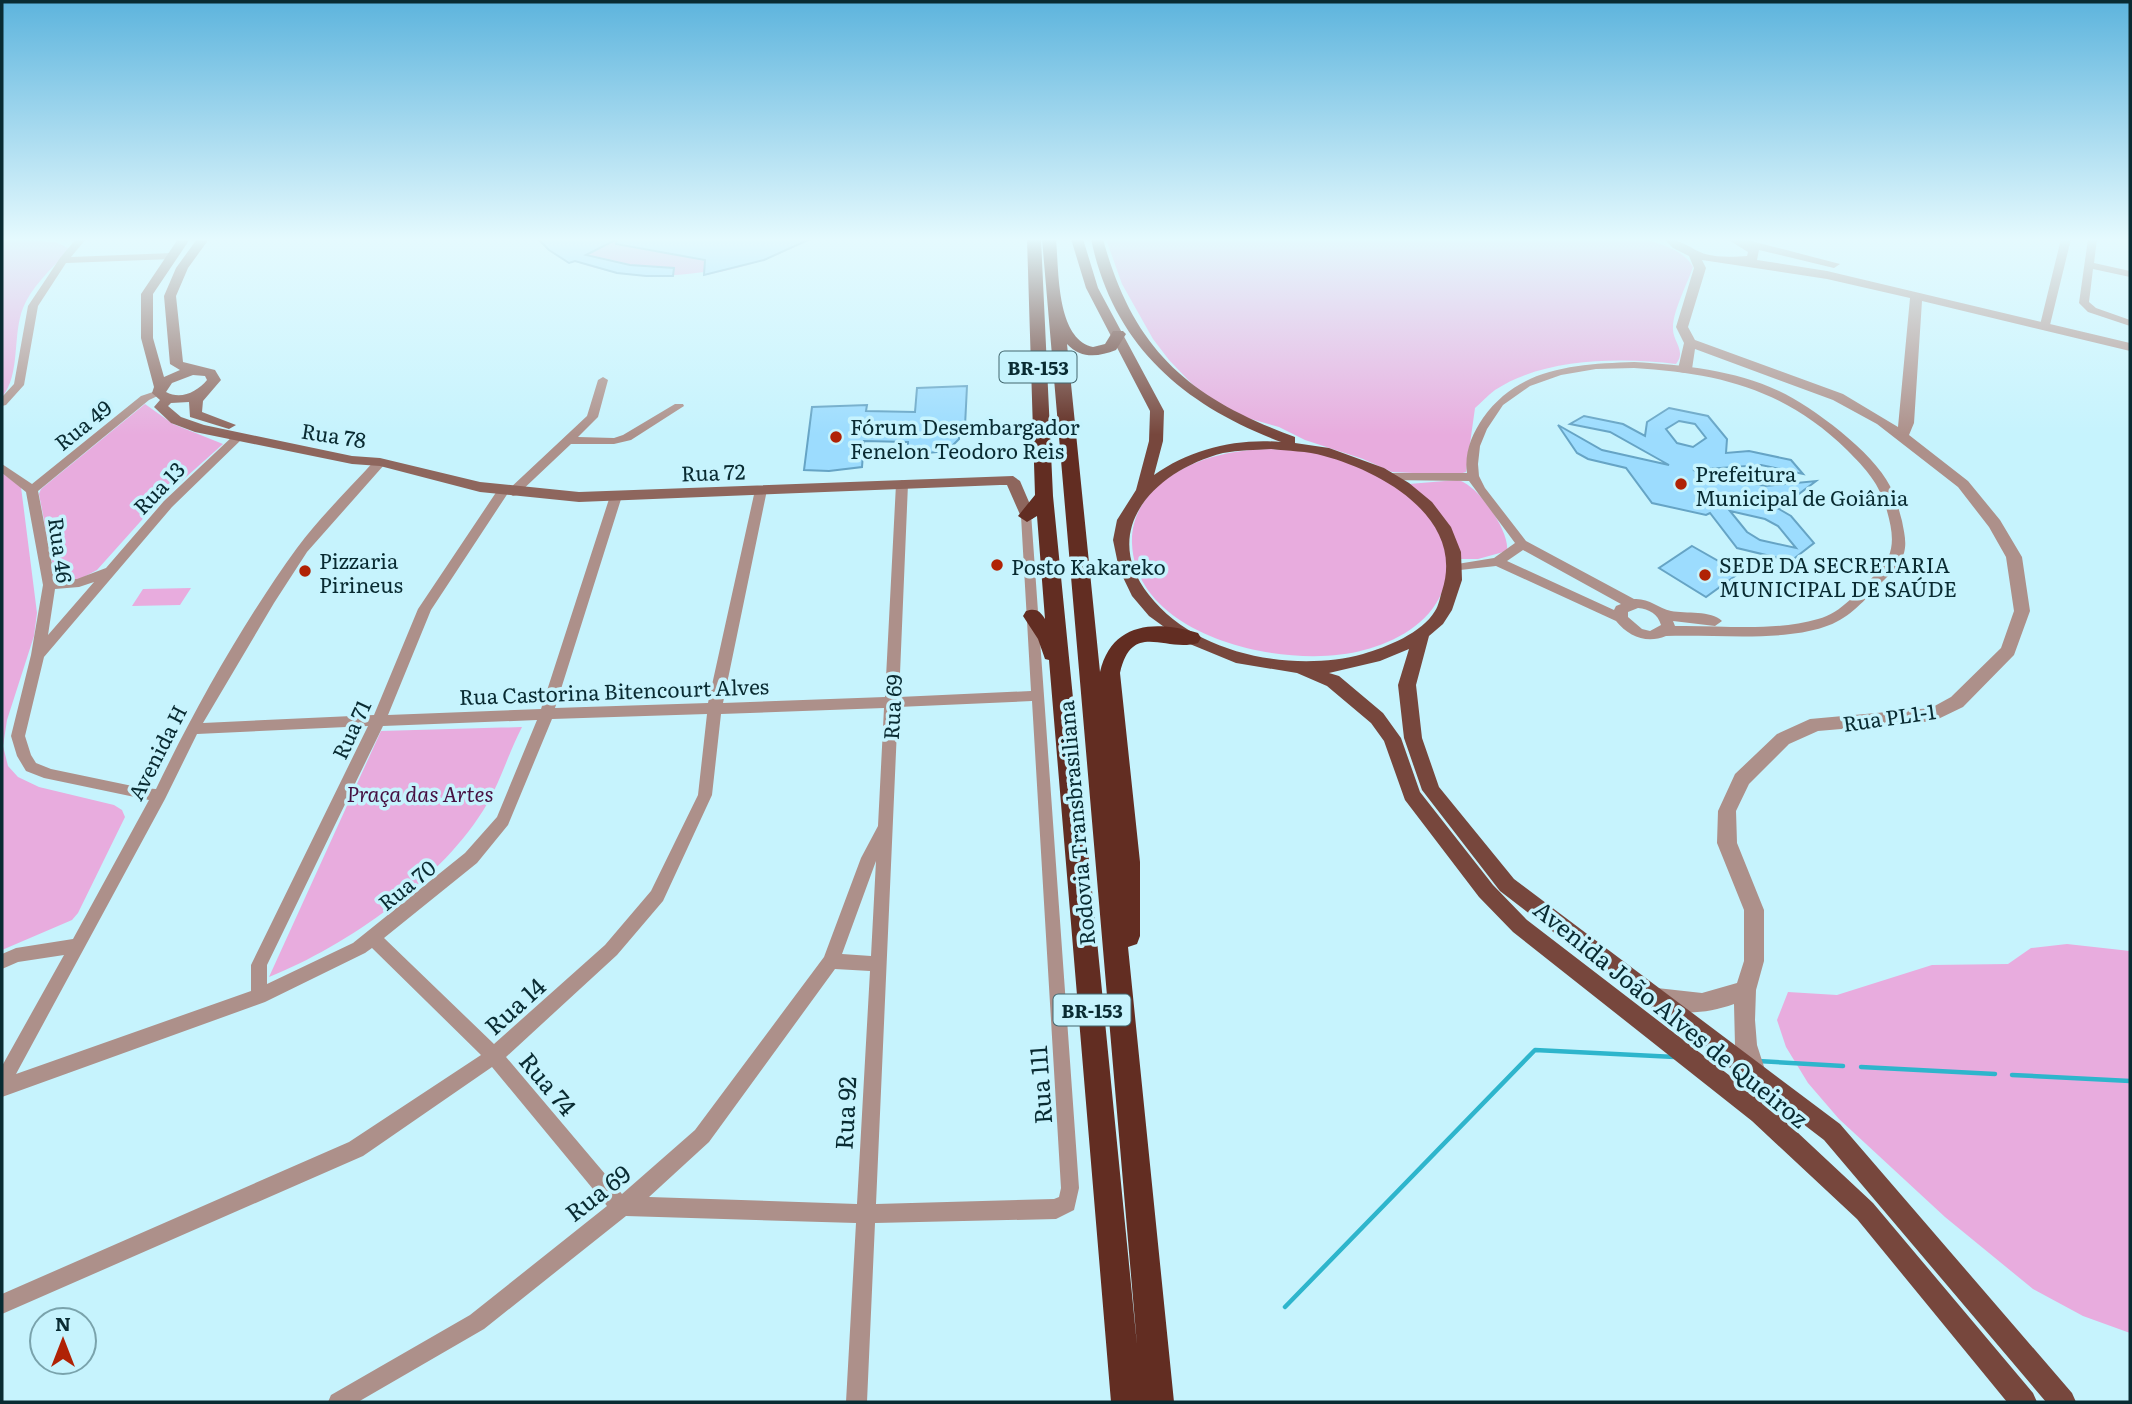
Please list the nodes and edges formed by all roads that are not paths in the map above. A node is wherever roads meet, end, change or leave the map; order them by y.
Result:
1 (34, 305) edge
2 (147, 305) edge
3 (171, 305) edge
4 (1037, 305) edge
5 (1056, 305) edge
6 (1101, 305) edge
7 (1119, 305) edge
8 (1689, 305) edge
9 (1915, 305) edge
10 (1966, 305) edge
11 (1987, 305) edge
12 (2051, 305) edge
13 (2086, 305) edge
14 (1057, 315) junction
15 (2047, 320) junction
16 (2130, 323) edge
17 (1118, 334) junction
18 (2130, 335) edge
19 (1690, 343) junction
20 (2130, 347) edge
21 (1685, 369) junction
22 (193, 371) junction
23 (603, 380) dead end
24 (207, 389) junction
25 (162, 393) junction
26 (2, 403) edge
27 (679, 407) dead end
28 (1902, 436) junction
29 (237, 438) junction
30 (568, 440) junction
31 (1323, 451) junction
32 (380, 462) junction
33 (2, 468) edge
34 (1388, 476) junction
35 (1472, 477) junction
36 (902, 484) junction
37 (1143, 489) junction
38 (32, 490) junction
39 (761, 491) junction
40 (508, 492) junction
41 (616, 496) junction
42 (1044, 496) junction
43 (1027, 516) junction
44 (1522, 544) junction
45 (1497, 562) junction
46 (112, 568) junction
47 (1455, 568) junction
48 (49, 585) junction
49 (1630, 604) junction
50 (1838, 614) junction
51 (1665, 615) junction
52 (1033, 616) joint
53 (1621, 618) junction
54 (1665, 631) junction
55 (1421, 635) junction
56 (1191, 638) junction
57 (38, 655) junction
58 (1298, 667) junction
59 (1050, 693) junction
60 (891, 703) junction
61 (714, 710) junction
62 (547, 713) junction
63 (379, 719) junction
64 (192, 729) junction
65 (160, 795) junction
66 (884, 827) junction
67 (373, 938) junction
68 (78, 944) junction
69 (2, 961) edge
70 (831, 961) junction
71 (878, 964) junction
72 (1745, 989) junction
73 (259, 996) junction
74 (1121, 997) junction
75 (1655, 997) junction
76 (494, 1056) junction
77 (1755, 1073) junction
78 (2, 1085) edge
79 (620, 1206) junction
80 (866, 1214) junction
81 (2, 1304) edge
82 (1122, 1329) junction
83 (338, 1402) edge
84 (857, 1402) edge
85 (1114, 1402) edge
86 (1127, 1402) edge
87 (1158, 1402) edge
88 (2024, 1402) edge
89 (2063, 1402) edge

1 - 26 street
2 - 25 main road, Rua 78
3 - 22 main road
4 - 42 highway, Rodovia Transbrasiliana / BR-153
5 - 14 highway, Rodovia Transbrasiliana / BR-153
6 - 17 main road
7 - 31 main road
8 - 19 street
9 - 28 street
10 - 15 street
11 - 15 street
12 - 15 street
13 - 16 street
14 - 17 highway
14 - 74 highway, Rodovia Transbrasiliana / BR-153
15 - 18 street
15 - 20 street
17 - 37 main road
19 - 21 street
19 - 28 street, Rua PL1-1
21 - 35 street
21 - 50 street
22 - 24 main road
22 - 25 main road
23 - 30 street, Rua 71
24 - 25 main road
24 - 32 main road, Rua 78
25 - 29 main road, Rua 78
25 - 38 street, Rua 49
27 - 30 street
28 - 72 street, Rua PL1-1
29 - 32 main road, Rua 78
29 - 46 street, Rua 13
30 - 40 street, Rua 71
31 - 34 main road
31 - 37 main road
32 - 40 main road, Rua 72
32 - 64 street, Avenida H
33 - 38 street
34 - 35 street
34 - 47 main road
35 - 44 street
36 - 39 main road, Rua 72
36 - 43 main road, Rua 72
36 - 60 street, Rua 69
37 - 56 main road
38 - 48 street, Rua 46
39 - 41 main road, Rua 72
39 - 61 street, Rua 14
40 - 41 main road, Rua 72
40 - 63 street, Rua 71
41 - 62 street, Rua 70
42 - 43 highway
42 - 59 highway, Rodovia Transbrasiliana / BR-153
43 - 52 street
44 - 45 street
44 - 49 street
45 - 47 street
45 - 53 street
46 - 48 street, Rua 13
46 - 57 street, Rua 13
47 - 55 main road
48 - 57 street, Rua 46
49 - 51 street
49 - 53 street
50 - 51 street
50 - 54 street
51 - 54 street
52 - 59 highway
53 - 54 street
55 - 58 main road
55 - 75 main road, Avenida João Alves de Queiroz
56 - 58 main road
56 - 74 highway
57 - 65 street, Rua 46
58 - 88 main road, Avenida João Alves de Queiroz
59 - 60 street, Rua Castorina Bitencourt Alves
59 - 80 street, Rua 111
59 - 82 highway, Rodovia Transbrasiliana / BR-153
60 - 61 street, Rua Castorina Bitencourt Alves
60 - 66 street, Rua 69
61 - 62 street, Rua Castorina Bitencourt Alves
61 - 76 street, Rua 14
62 - 63 street, Rua Castorina Bitencourt Alves
62 - 67 street, Rua 70
63 - 64 street, Rua Castorina Bitencourt Alves
63 - 73 street, Rua 71
64 - 65 street, Avenida H
65 - 68 street, Avenida H
66 - 70 street, Rua 69
66 - 71 street, Rua 92
67 - 73 street, Rua 70
67 - 76 street, Rua 74
68 - 69 street
68 - 78 street, Avenida H
70 - 71 street
70 - 79 street, Rua 69
71 - 80 street, Rua 92
72 - 75 street
72 - 77 street, Rua PL1-1
73 - 78 street, Rua 70
74 - 87 highway, Rodovia Transbrasiliana / BR-153
75 - 77 main road, Avenida João Alves de Queiroz
76 - 79 street, Rua 74
76 - 81 street, Rua 14
77 - 89 main road, Avenida João Alves de Queiroz
79 - 80 street, Rua 111
79 - 83 street, Rua 69
80 - 84 street, Rua 92
82 - 85 highway
82 - 86 highway, Rodovia Transbrasiliana / BR-153

